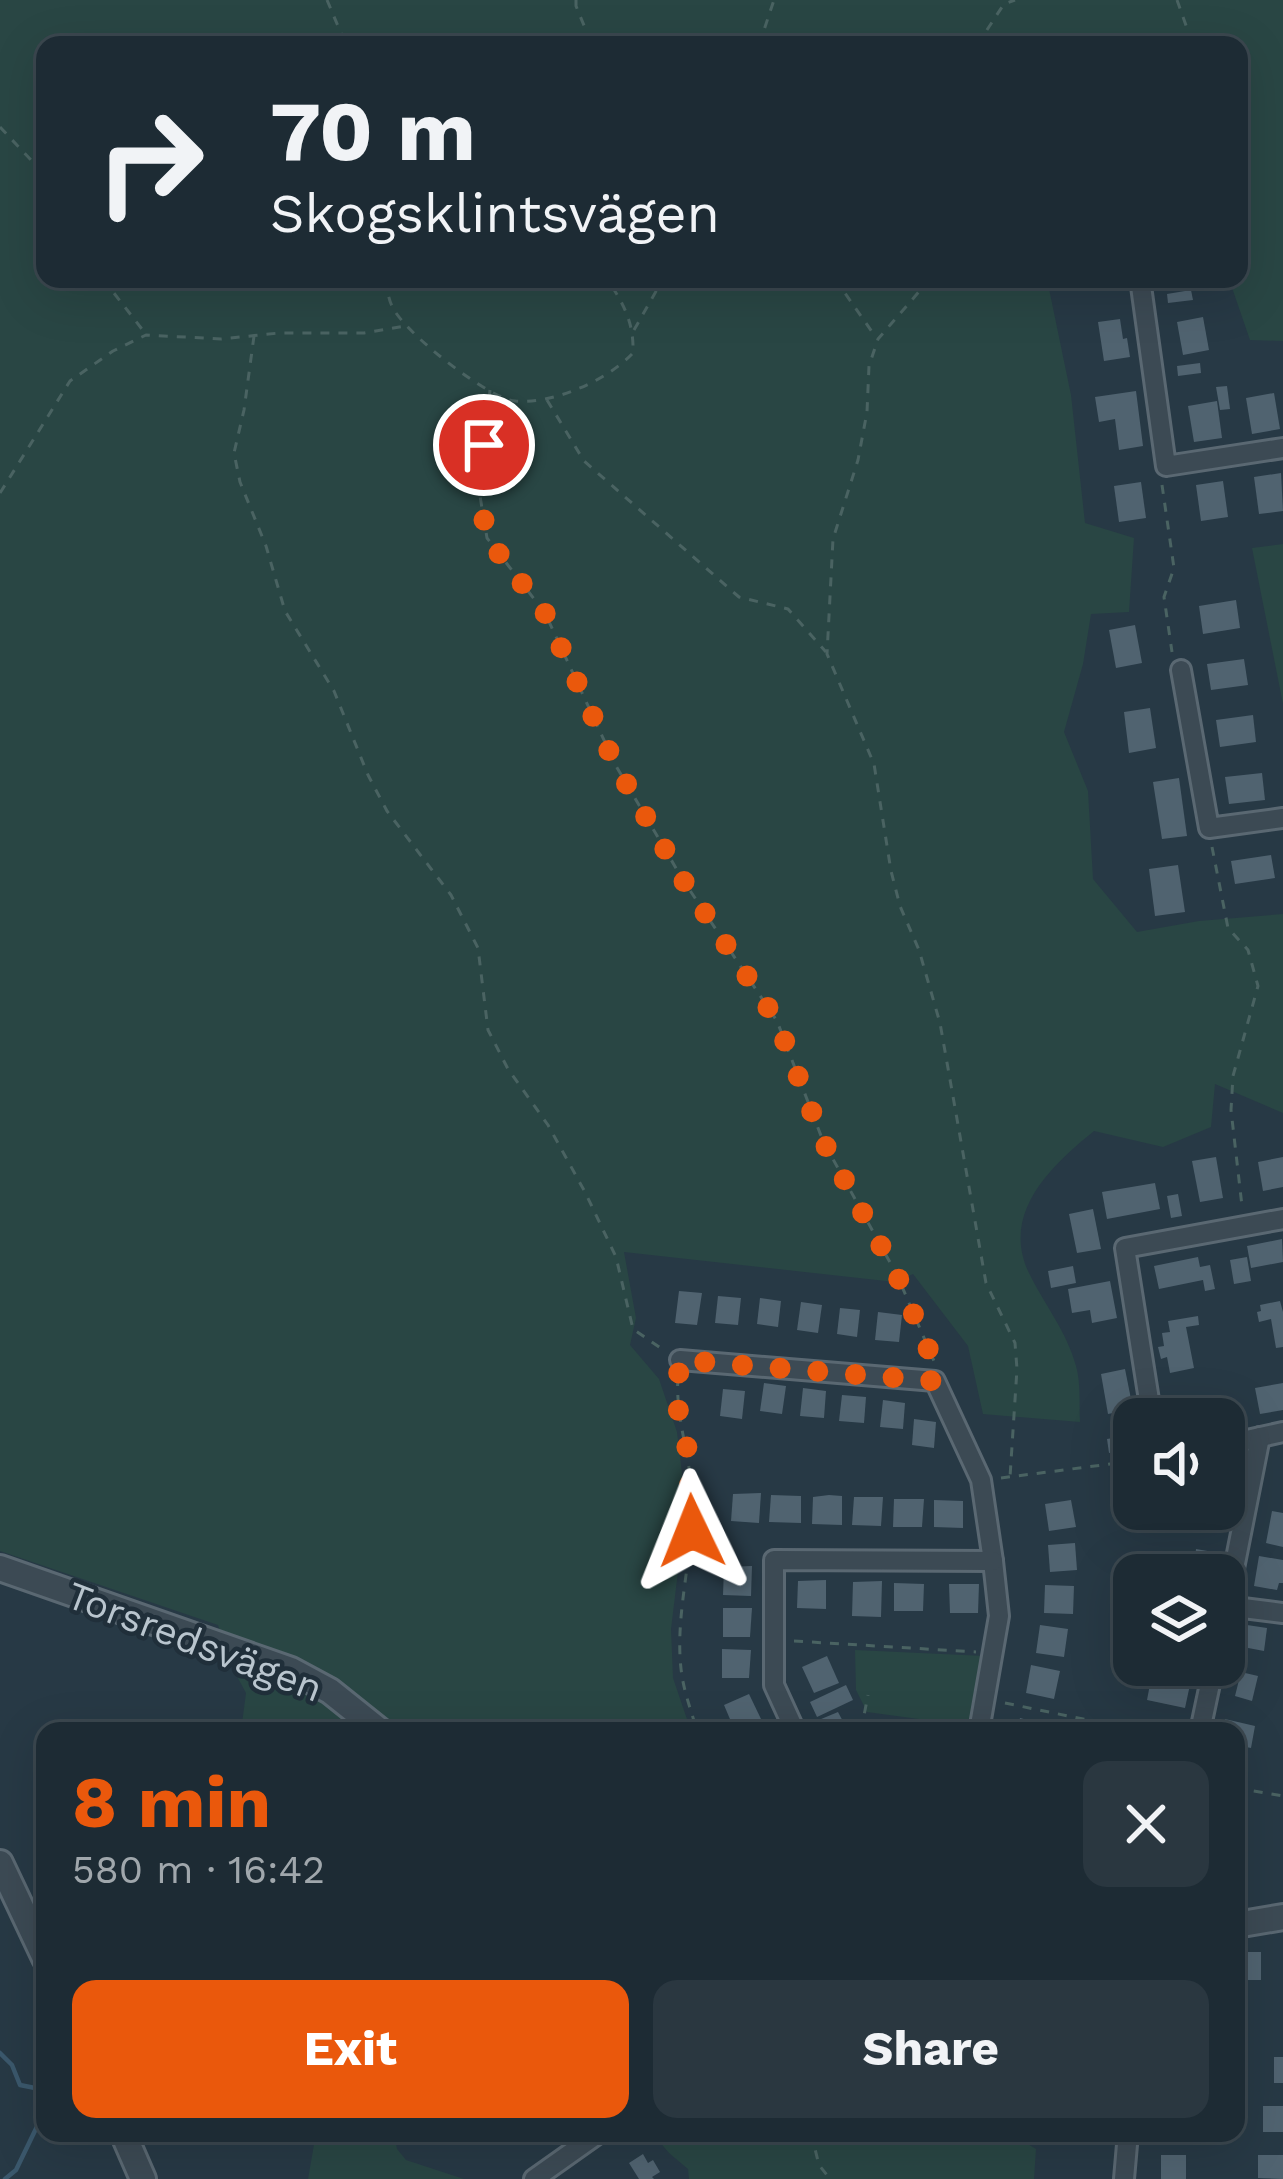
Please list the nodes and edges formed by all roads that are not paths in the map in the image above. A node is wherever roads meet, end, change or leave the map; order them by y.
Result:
1 (1141, 288) edge
2 (1283, 448) edge
3 (1181, 670) road end
4 (1283, 818) edge
5 (1283, 1219) edge
6 (680, 1360) road end
7 (1149, 1398) edge
8 (1283, 1432) edge
9 (1260, 1437) junction
10 (1245, 1440) edge
11 (1237, 1554) edge
12 (993, 1561) junction
13 (0, 1568) edge
14 (1245, 1613) edge
15 (1283, 1613) edge
16 (1210, 1686) edge
17 (369, 1722) edge
18 (791, 1722) edge
19 (981, 1722) edge
20 (1202, 1722) edge
21 (0, 1863) edge
22 (1283, 1917) edge
23 (1245, 1923) edge
24 (36, 1939) edge
25 (127, 2142) edge
26 (586, 2142) edge
27 (1127, 2142) edge
28 (143, 2179) edge
29 (534, 2179) edge
30 (1124, 2179) edge

1 - 2 street
3 - 4 street
5 - 7 street
6 - 12 street
8 - 9 street
9 - 10 street
9 - 11 street
12 - 18 street
12 - 19 street
13 - 17 street, Torsredsvägen
14 - 15 street
16 - 20 street
21 - 24 street
22 - 23 street
25 - 28 street
26 - 29 street
27 - 30 street

